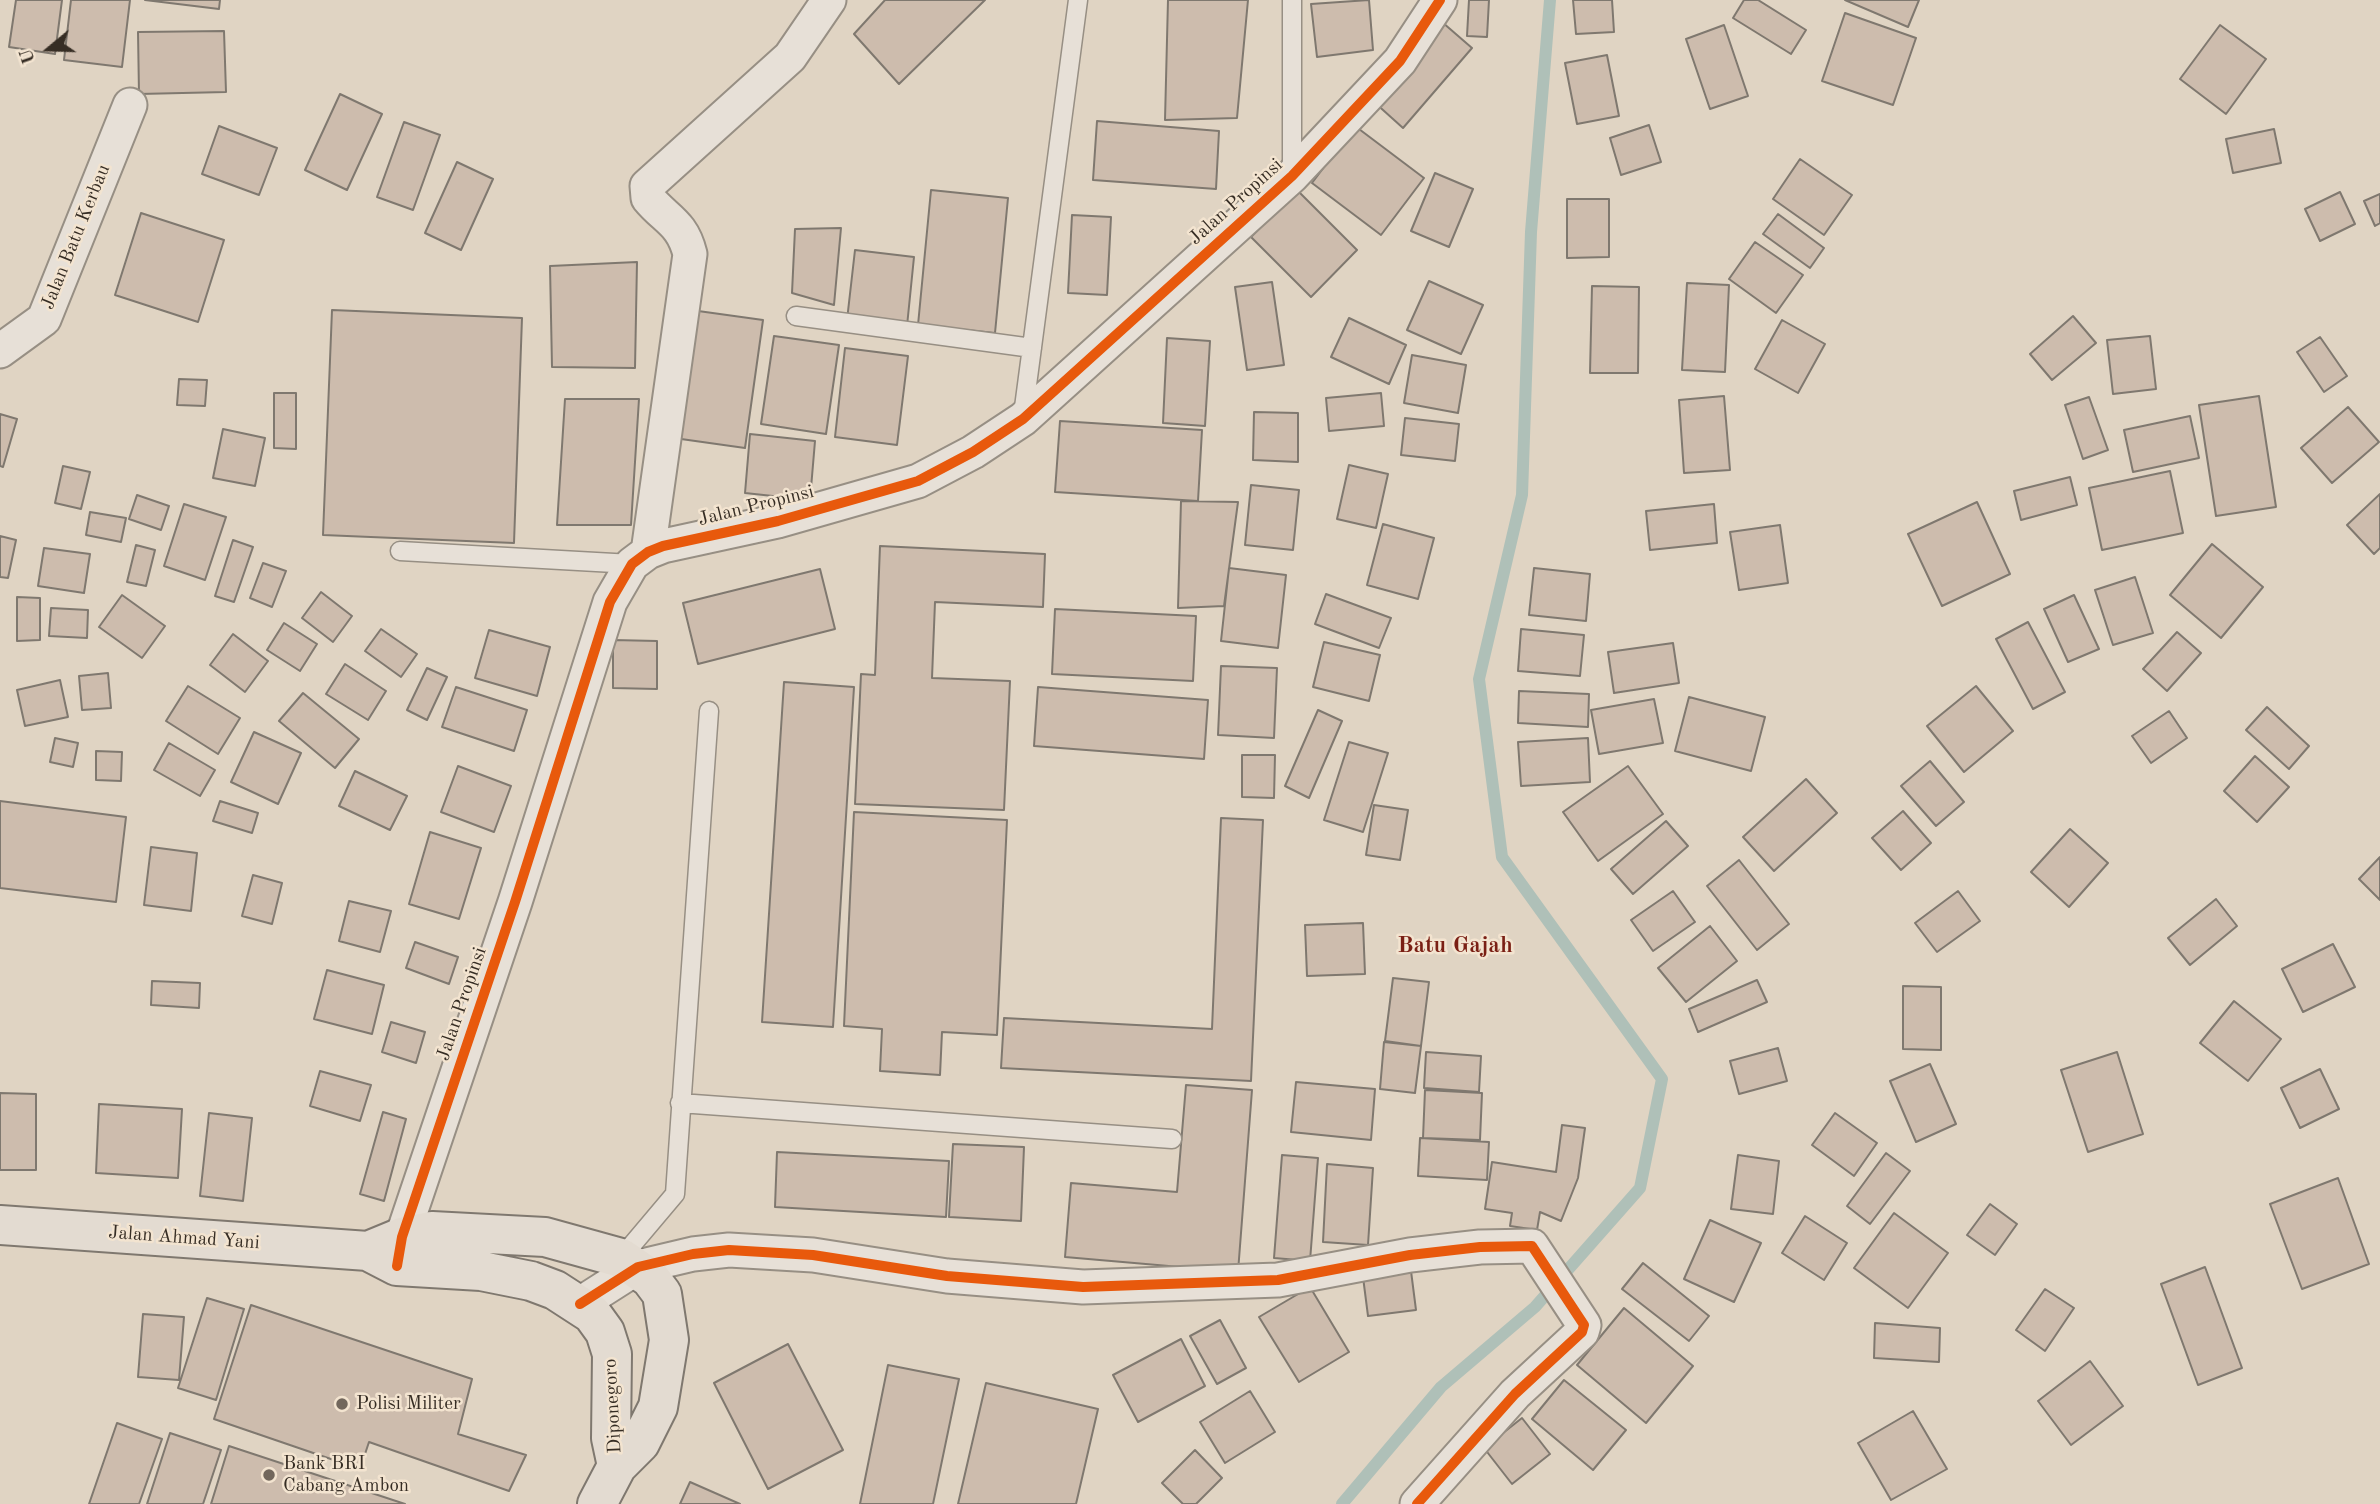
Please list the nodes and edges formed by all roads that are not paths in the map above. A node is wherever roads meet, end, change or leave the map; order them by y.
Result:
1 (829, 0) edge
2 (1078, 0) edge
3 (1293, 0) edge
4 (1440, 0) edge
5 (130, 104) dead end
6 (1292, 176) junction
7 (796, 316) dead end
8 (1032, 348) junction
9 (0, 351) edge
10 (1023, 418) junction
11 (400, 551) dead end
12 (640, 558) junction
13 (709, 711) dead end
14 (680, 1103) junction
15 (1172, 1139) dead end
16 (0, 1225) edge
17 (389, 1251) junction
18 (629, 1263) junction
19 (580, 1304) junction
20 (605, 1332) joint
21 (617, 1466) junction
22 (599, 1503) edge
23 (1417, 1504) edge

1 - 12 street
2 - 8 lane
3 - 6 lane
4 - 6 street, Jalan Propinsi
5 - 9 street, Jalan Batu Kerbau
6 - 10 street, Jalan Propinsi
7 - 8 lane
8 - 10 lane
10 - 12 street, Jalan Propinsi
11 - 12 lane
12 - 17 street, Jalan Propinsi
13 - 14 lane
14 - 15 lane
14 - 18 lane
16 - 17 highway, Jalan Ahmad Yani
17 - 18 highway, Jalan Ahmad Yani
17 - 19 highway, Jalan Ahmad Yani
18 - 19 street
18 - 21 highway, Diponegoro
18 - 23 street
19 - 20 highway, Jalan Ahmad Yani
20 - 21 highway, Diponegoro
21 - 22 highway

